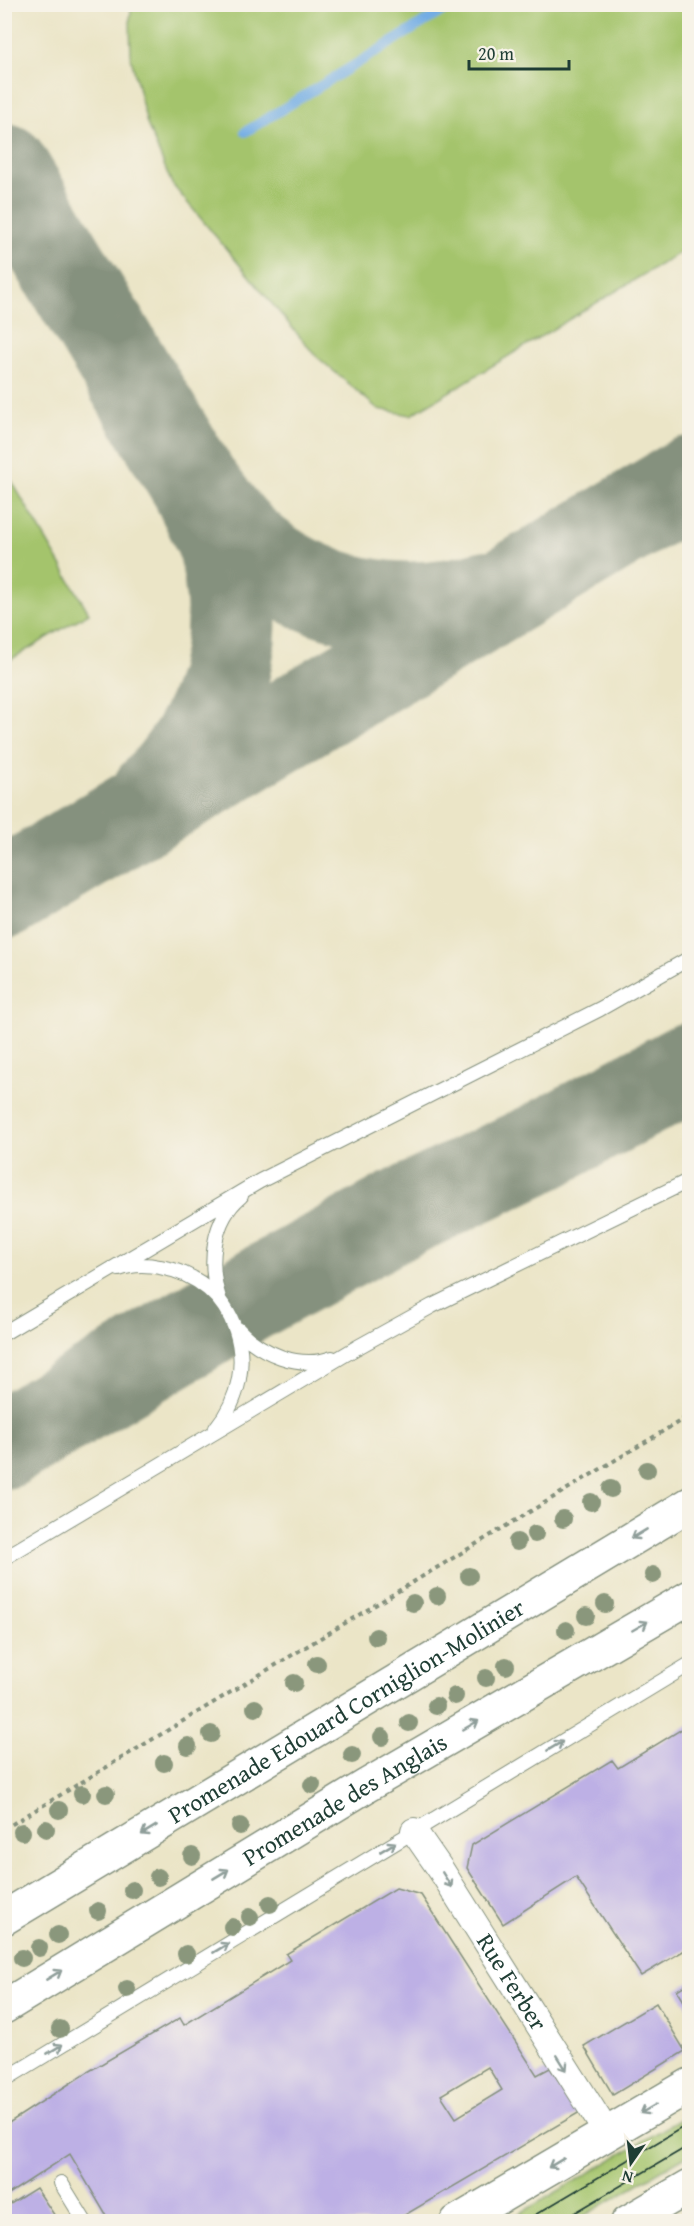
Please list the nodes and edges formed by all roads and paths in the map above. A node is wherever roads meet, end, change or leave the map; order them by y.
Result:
1 (690, 958) edge
2 (690, 1180) edge
3 (260, 1181) junction
4 (94, 1279) junction
5 (227, 1312) junction
6 (4, 1333) edge
7 (356, 1348) junction
8 (690, 1415) edge
9 (190, 1447) junction
10 (690, 1504) edge
11 (4, 1558) edge
12 (690, 1597) edge
13 (690, 1664) edge
14 (4, 1830) edge
15 (414, 1832) junction
16 (4, 1918) edge
17 (4, 2007) edge
18 (4, 2080) edge
19 (690, 2085) edge
20 (607, 2133) junction
21 (61, 2183) dead end
22 (690, 2186) edge
23 (648, 2217) edge
24 (85, 2222) edge
25 (457, 2222) edge

1 - 3 lane
2 - 7 lane
3 - 4 lane
3 - 5 lane
4 - 5 lane
4 - 6 lane
5 - 7 lane
5 - 9 lane
7 - 9 lane
8 - 14 path
9 - 11 lane
10 -> 16 main road, Promenade Edouard Corniglion-Molinier
17 -> 12 main road, Promenade des Anglais
15 -> 13 lane
18 -> 15 lane
15 -> 20 street, Rue Ferber
19 -> 20 main road
20 -> 25 main road
21 - 24 lane
22 - 23 main road

